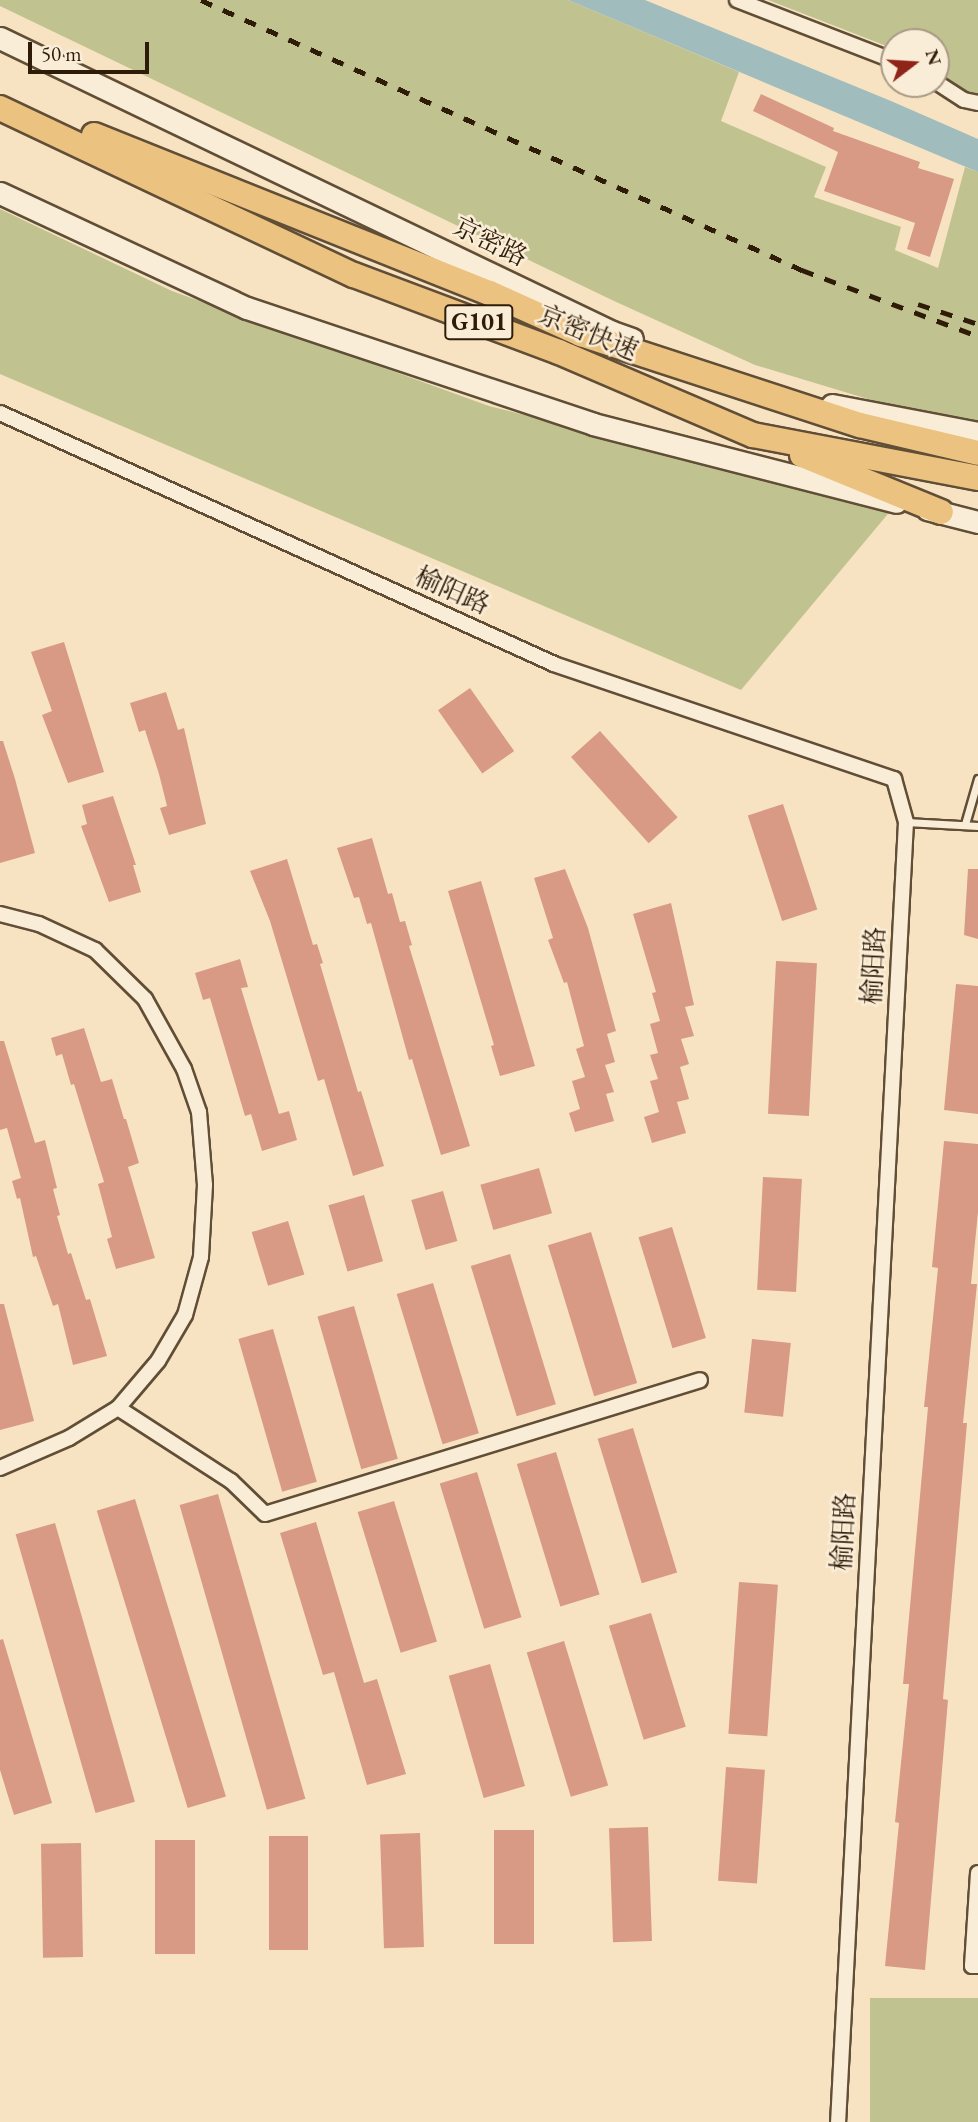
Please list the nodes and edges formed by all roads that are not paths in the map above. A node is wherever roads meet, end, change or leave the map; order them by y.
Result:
1 (737, 0) edge
2 (0, 38) edge
3 (880, 56) edge
4 (950, 91) edge
5 (0, 96) edge
6 (978, 103) edge
7 (0, 107) edge
8 (0, 193) edge
9 (844, 409) junction
10 (813, 410) junction
11 (0, 413) edge
12 (978, 433) edge
13 (753, 435) junction
14 (978, 453) edge
15 (978, 478) edge
16 (942, 512) junction
17 (978, 522) edge
18 (978, 779) edge
19 (906, 822) junction
20 (965, 824) junction
21 (978, 827) edge
22 (0, 914) edge
23 (700, 1380) dead end
24 (118, 1408) junction
25 (0, 1468) edge
26 (978, 1873) edge
27 (978, 1966) edge
28 (838, 2122) edge

1 - 3 street
2 - 9 main road, 京密路 / G101
4 - 6 street
5 - 10 highway, 京密快速 / G101
7 - 13 highway, 京密快速 / G101
8 - 16 main road, G101
9 - 10 highway
9 - 12 main road, 京密路 / G101
10 - 14 highway, 京密快速 / G101
11 - 19 street, 榆阳路
13 - 15 highway, 京密快速 / G101
13 - 16 highway
16 - 17 main road, G101
18 - 20 lane
19 - 20 lane
19 - 28 street, 榆阳路
20 - 21 lane
22 - 24 street
23 - 24 street
24 - 25 street
26 - 27 street

